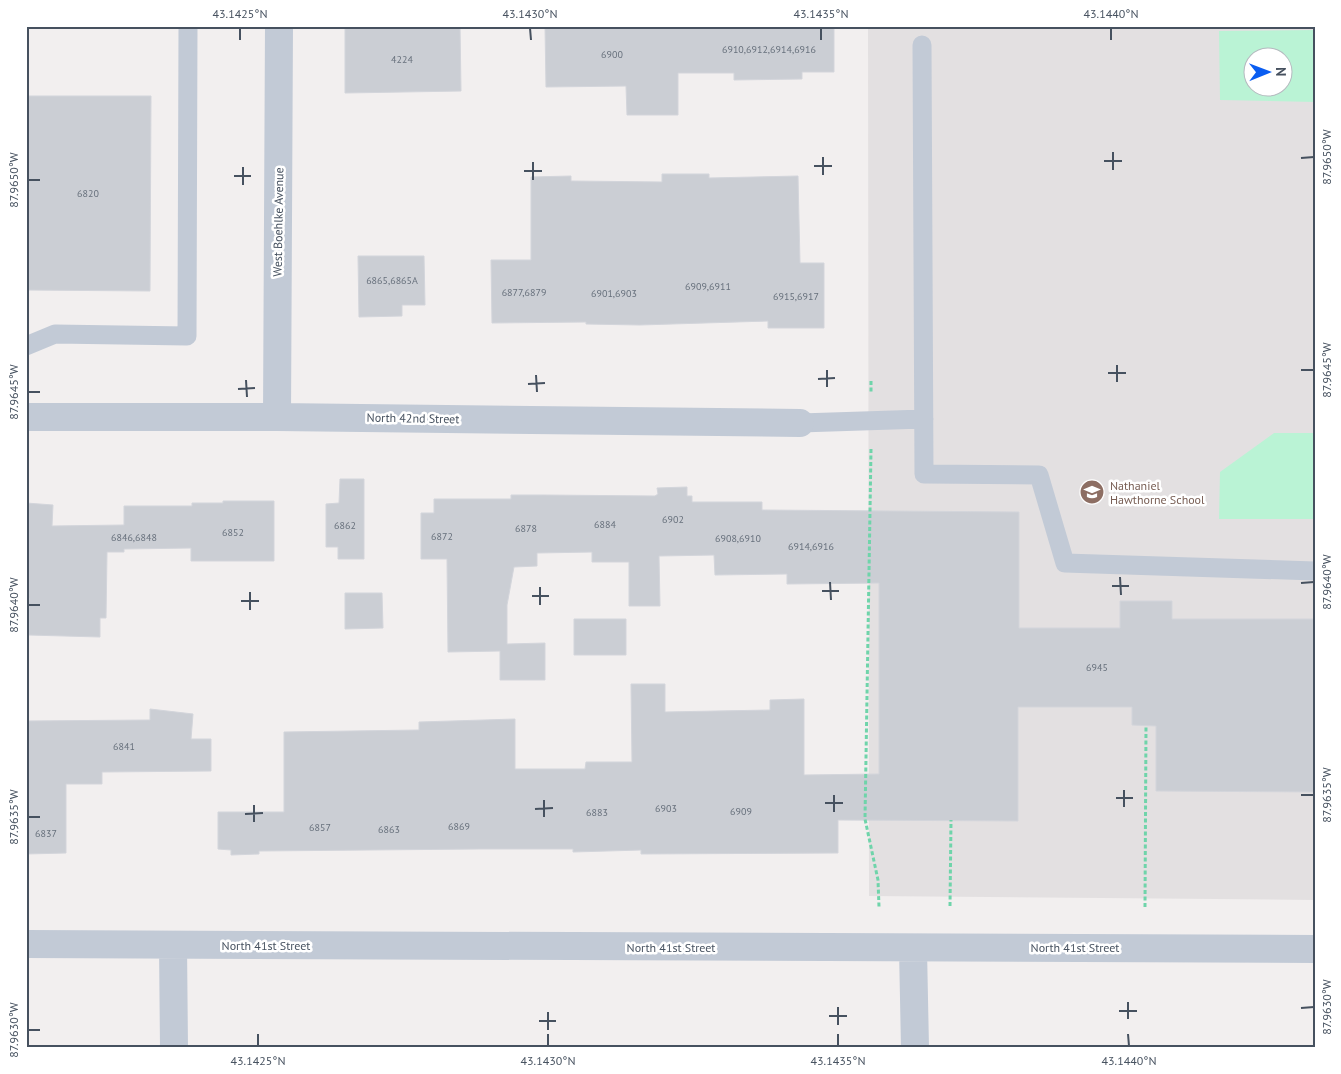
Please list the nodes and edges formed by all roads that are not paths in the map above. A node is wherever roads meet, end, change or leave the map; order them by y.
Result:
1 (188, 26) edge
2 (280, 26) edge
3 (922, 45) dead end
4 (26, 346) edge
5 (26, 417) edge
6 (276, 417) junction
7 (924, 419) junction
8 (800, 423) joint
9 (1315, 571) edge
10 (26, 944) edge
11 (172, 945) junction
12 (913, 949) junction
13 (1315, 949) edge
14 (174, 1048) edge
15 (915, 1048) edge

1 - 4 lane
2 - 6 street, West Boehlke Avenue
3 - 7 lane
5 - 6 street, North 42nd Street
6 - 8 street, North 42nd Street
7 - 8 lane
7 - 9 lane
10 - 11 street, North 41st Street
11 - 12 street, North 41st Street
11 - 14 street
12 - 13 street, North 41st Street
12 - 15 street

